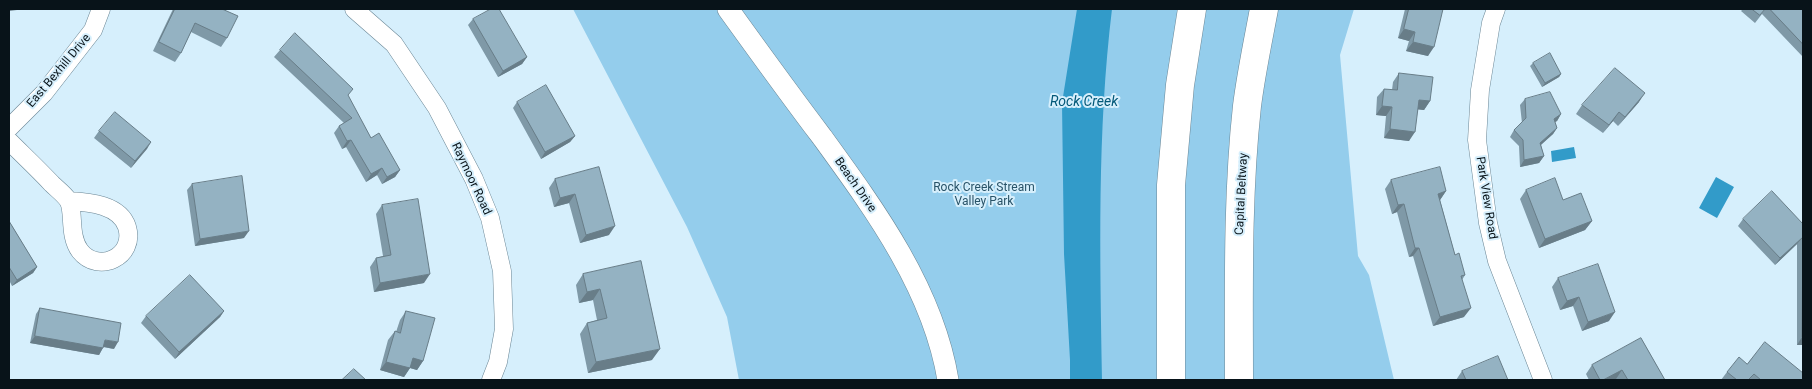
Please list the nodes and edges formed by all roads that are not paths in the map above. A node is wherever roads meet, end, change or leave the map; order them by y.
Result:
1 (101, 9) edge
2 (354, 9) edge
3 (728, 9) edge
4 (1192, 9) edge
5 (1264, 9) edge
6 (1496, 9) edge
7 (9, 128) edge
8 (9, 140) edge
9 (69, 201) dead end
10 (491, 380) edge
11 (948, 380) edge
12 (1171, 380) edge
13 (1239, 380) edge
14 (1543, 380) edge

1 - 7 street, East Bexhill Drive
2 - 10 street, Raymoor Road
3 - 11 street, Beach Drive
4 - 12 highway
5 - 13 highway, Capital Beltway
6 - 14 street, Park View Road
8 - 9 street

